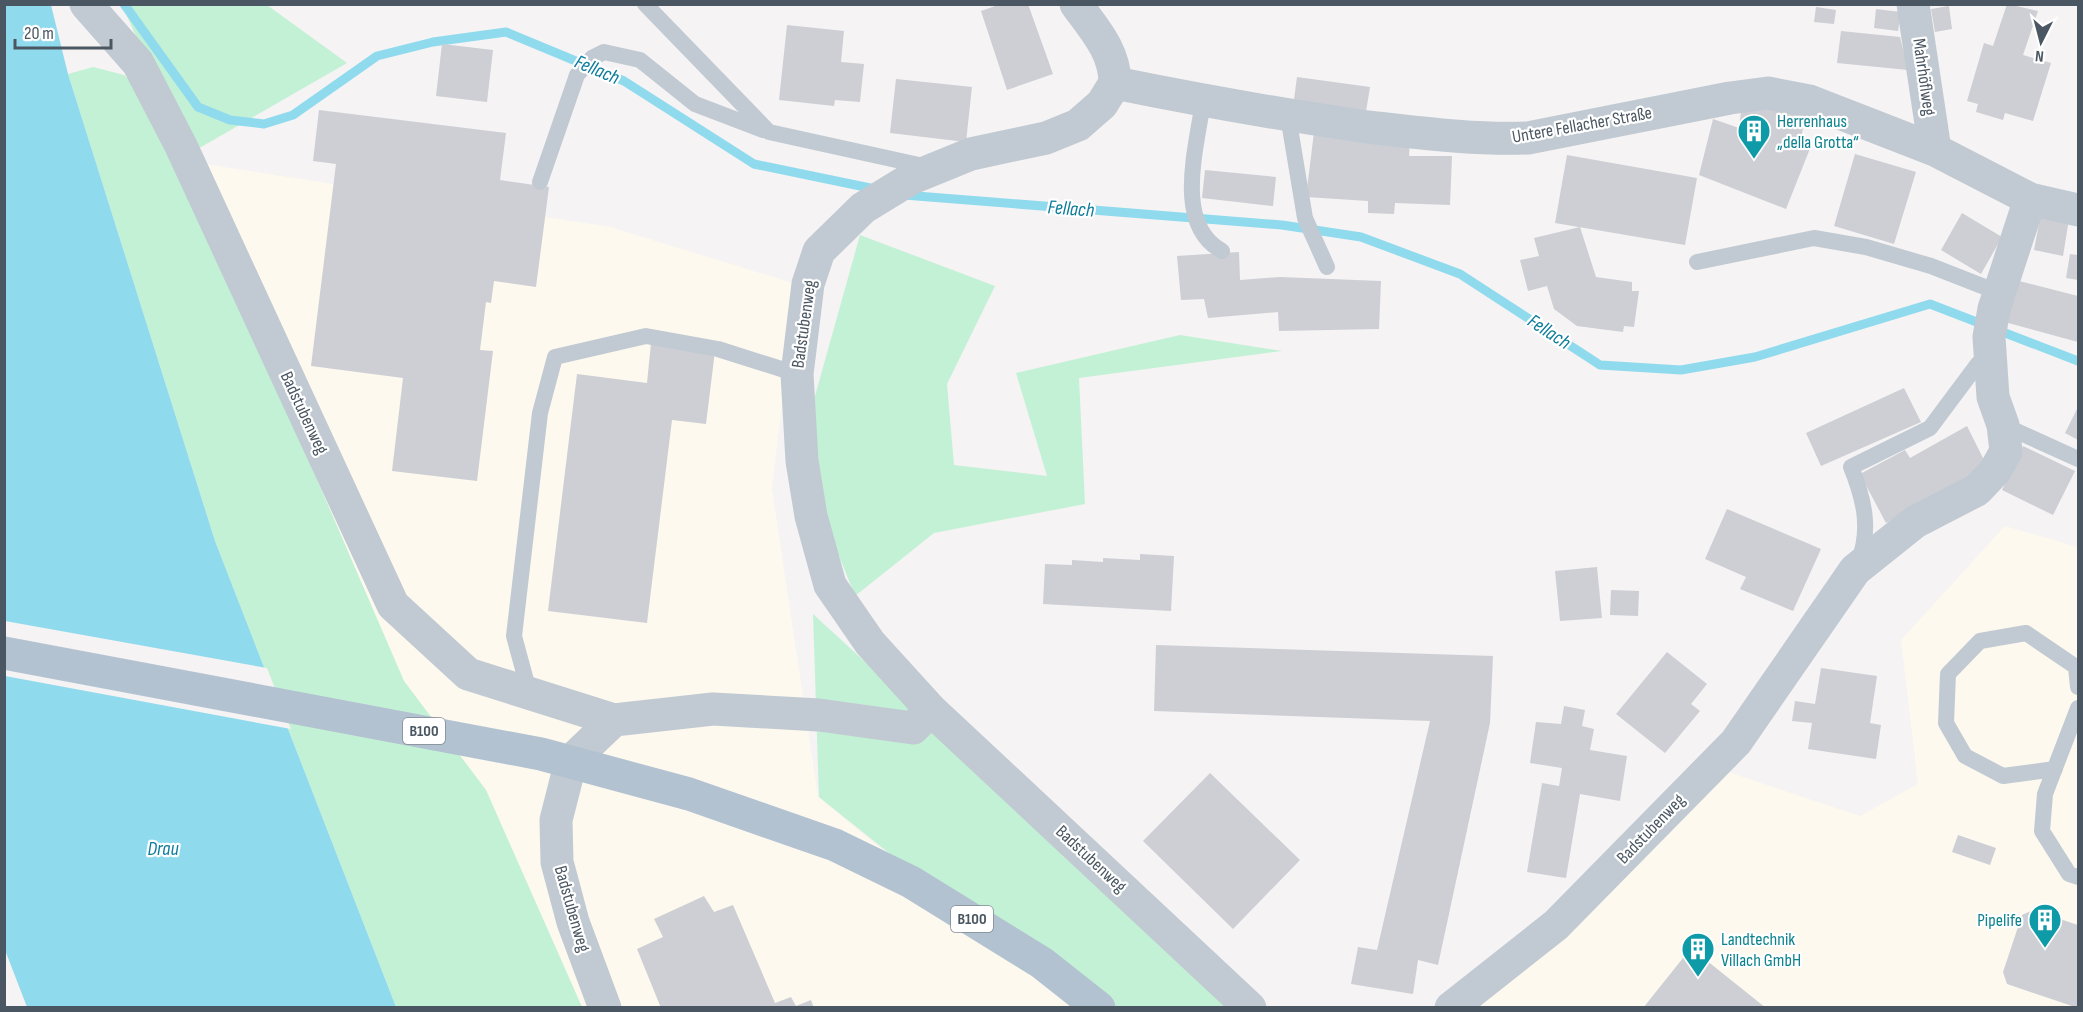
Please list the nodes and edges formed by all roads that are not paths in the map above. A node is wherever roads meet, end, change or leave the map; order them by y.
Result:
1 (86, 4) edge
2 (645, 4) edge
3 (1076, 4) edge
4 (1913, 4) edge
5 (1115, 83) junction
6 (1203, 101) junction
7 (1287, 116) junction
8 (770, 132) junction
9 (1935, 150) junction
10 (923, 173) junction
11 (540, 182) dead end
12 (2030, 199) junction
13 (2079, 210) edge
14 (1222, 251) dead end
15 (1697, 262) dead end
16 (1328, 267) dead end
17 (1993, 323) junction
18 (796, 374) junction
19 (2003, 425) junction
20 (2079, 459) edge
21 (1855, 570) junction
22 (4, 653) edge
23 (2079, 687) edge
24 (530, 695) junction
25 (2079, 708) edge
26 (931, 710) junction
27 (614, 720) junction
28 (2055, 769) junction
29 (2079, 877) edge
30 (605, 1008) edge
31 (1100, 1008) edge
32 (1250, 1008) edge
33 (1451, 1008) edge

1 - 24 street, Badstubenweg
2 - 8 lane
3 - 5 street
4 - 9 street, Mahrhöflweg
5 - 6 street, Untere Fellacher Straße
5 - 10 street, Badstubenweg
6 - 7 street, Untere Fellacher Straße
6 - 14 lane
7 - 9 street, Untere Fellacher Straße
7 - 16 lane
8 - 10 lane
8 - 11 lane
9 - 12 street, Untere Fellacher Straße
10 - 18 street, Badstubenweg
12 - 13 street, Untere Fellacher Straße
12 - 17 street
15 - 17 lane
17 - 19 street
17 - 21 lane
18 - 24 lane
18 - 26 street, Badstubenweg
19 - 20 lane
19 - 21 street
21 - 33 street, Badstubenweg
22 - 31 main road, B100
23 - 28 lane
24 - 27 street, Badstubenweg
25 - 28 lane
26 - 27 street, Badstubenweg
26 - 32 street, Badstubenweg
27 - 30 street, Badstubenweg
28 - 29 lane

